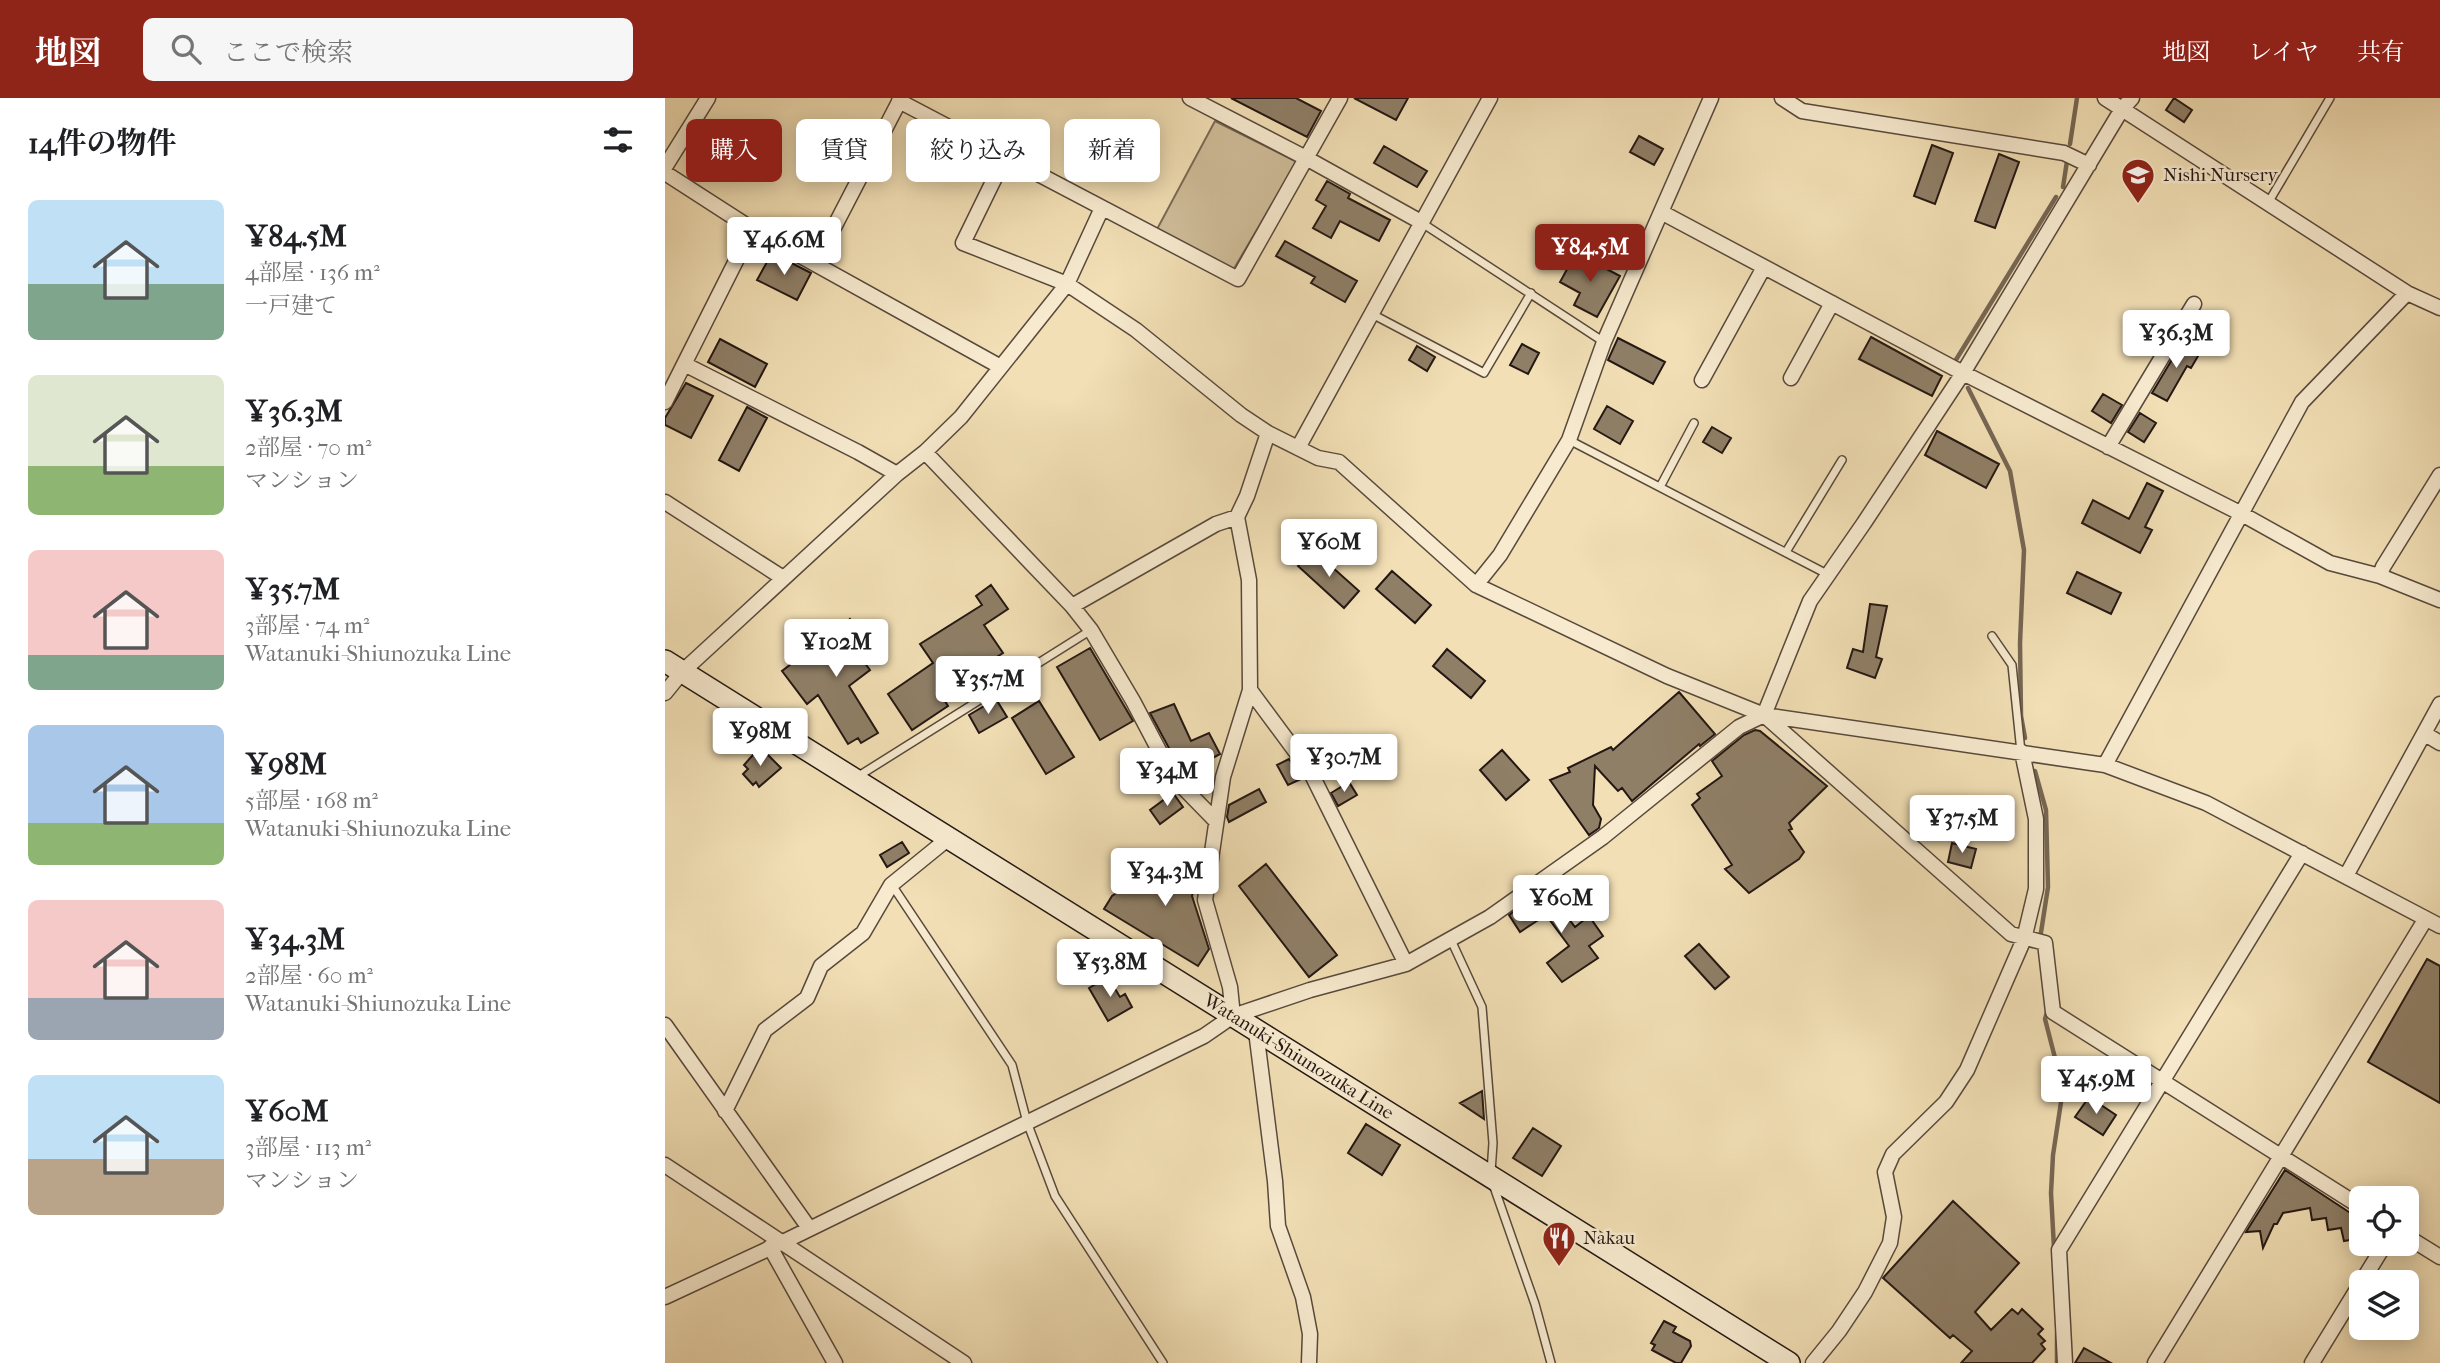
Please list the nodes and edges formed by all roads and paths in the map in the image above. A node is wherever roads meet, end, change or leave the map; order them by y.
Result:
1 (708, 98) edge
2 (1190, 98) edge
3 (1340, 98) edge
4 (1490, 98) edge
5 (1711, 98) edge
6 (1782, 98) edge
7 (2105, 98) edge
8 (2330, 98) edge
9 (900, 100) edge
10 (2127, 104) edge
11 (935, 119) edge
12 (1306, 158) junction
13 (2089, 165) junction
14 (665, 167) edge
15 (665, 173) edge
16 (1050, 181) edge
17 (993, 182) edge
18 (2267, 204) junction
19 (1102, 208) junction
20 (1661, 212) junction
21 (1421, 222) junction
22 (752, 229) junction
23 (815, 264) junction
24 (1764, 267) junction
25 (1067, 284) junction
26 (1531, 293) junction
27 (2407, 293) junction
28 (1832, 303) junction
29 (2194, 304) dead end
30 (2440, 308) edge
31 (1372, 314) junction
32 (1604, 342) junction
33 (685, 365) junction
34 (999, 366) junction
35 (1963, 373) junction
36 (1791, 378) dead end
37 (1702, 380) dead end
38 (665, 402) edge
39 (1694, 423) dead end
40 (1268, 433) junction
41 (1569, 440) junction
42 (2108, 447) junction
43 (1298, 448) junction
44 (925, 452) junction
45 (1842, 460) dead end
46 (897, 474) junction
47 (2440, 475) edge
48 (1660, 487) junction
49 (665, 502) edge
50 (2239, 513) junction
51 (1237, 517) junction
52 (1786, 552) junction
53 (1827, 574) junction
54 (2380, 576) junction
55 (783, 578) junction
56 (1476, 585) junction
57 (2440, 600) edge
58 (1072, 606) junction
59 (1091, 630) junction
60 (1993, 636) dead end
61 (674, 667) edge
62 (1250, 690) junction
63 (665, 694) edge
64 (2440, 704) edge
65 (1764, 715) junction
66 (2425, 734) junction
67 (2440, 743) edge
68 (2022, 752) junction
69 (2105, 765) junction
70 (855, 779) junction
71 (1215, 820) junction
72 (950, 837) junction
73 (2302, 853) junction
74 (2346, 876) junction
75 (891, 885) junction
76 (2425, 919) junction
77 (2440, 926) edge
78 (1451, 939) junction
79 (2024, 939) junction
80 (1406, 964) junction
81 (1233, 1016) junction
82 (665, 1025) edge
83 (1257, 1031) junction
84 (2163, 1082) junction
85 (725, 1111) junction
86 (1027, 1122) junction
87 (2282, 1156) junction
88 (665, 1165) edge
89 (1490, 1177) junction
90 (2349, 1199) edge
91 (809, 1228) junction
92 (777, 1244) junction
93 (2419, 1244) edge
94 (2440, 1258) edge
95 (665, 1297) edge
96 (2349, 1303) edge
97 (835, 1363) edge
98 (964, 1363) edge
99 (1163, 1363) edge
100 (1309, 1363) edge
101 (1551, 1363) edge
102 (1789, 1363) edge
103 (1813, 1363) edge
104 (2065, 1363) edge
105 (2155, 1363) edge
106 (2312, 1363) edge

1 - 14 street
2 - 12 street
3 - 12 street
4 - 21 street
5 - 20 street
6 - 13 street
7 - 10 street
8 - 18 lane
9 - 11 street
9 - 23 street
10 - 13 street
10 - 18 street
12 - 19 street
12 - 21 street
13 - 35 street
15 - 22 street
16 - 19 street
17 - 25 street
18 - 27 street
19 - 25 street
20 - 24 street
20 - 32 street
21 - 26 lane
21 - 31 street
22 - 23 street
22 - 33 street
23 - 34 street
24 - 28 street
24 - 37 street
25 - 34 street
25 - 40 street
26 - 31 lane
26 - 32 lane
27 - 30 street
27 - 50 street
28 - 35 street
28 - 36 street
29 - 42 street
31 - 43 street
32 - 41 street
33 - 38 street
33 - 46 street
34 - 44 street
35 - 42 street
35 - 53 street
39 - 48 lane
40 - 43 street
40 - 51 street
41 - 48 lane
41 - 56 street
42 - 50 street
43 - 56 street
44 - 46 street
44 - 58 street
45 - 52 lane
46 - 55 street
47 - 54 street
48 - 52 lane
49 - 55 street
50 - 54 street
50 - 69 street
51 - 58 street
51 - 62 street
52 - 53 lane
53 - 65 street
54 - 57 street
55 - 61 street
56 - 65 street
58 - 59 street
59 - 70 lane
59 - 71 street
60 - 68 lane
61 - 63 street
61 - 70 main road, Watanuki-Shiunozuka Line
62 - 71 street
62 - 80 street
64 - 66 street
65 - 68 street
65 - 78 street
65 - 79 street
66 - 67 street
66 - 74 street
68 - 69 street
68 - 79 street
69 - 73 street
70 - 72 main road, Watanuki-Shiunozuka Line
71 - 81 street
72 - 75 street
72 - 81 main road, Watanuki-Shiunozuka Line
73 - 74 street
73 - 84 street
74 - 76 street
75 - 85 street
75 - 86 lane
76 - 77 street
76 - 87 street
78 - 80 street
78 - 89 lane
79 - 84 street
79 - 103 street
80 - 81 street
81 - 83 main road, Watanuki-Shiunozuka Line
81 - 86 street
82 - 85 street
83 - 89 main road, Watanuki-Shiunozuka Line
83 - 100 street
84 - 87 street
84 - 104 street
85 - 91 street
86 - 91 street
86 - 99 lane
87 - 90 street
87 - 105 street
88 - 92 street
89 - 101 lane
89 - 102 main road, Watanuki-Shiunozuka Line
91 - 92 street
92 - 95 street
92 - 97 street
92 - 98 street
93 - 94 street
96 - 106 street

